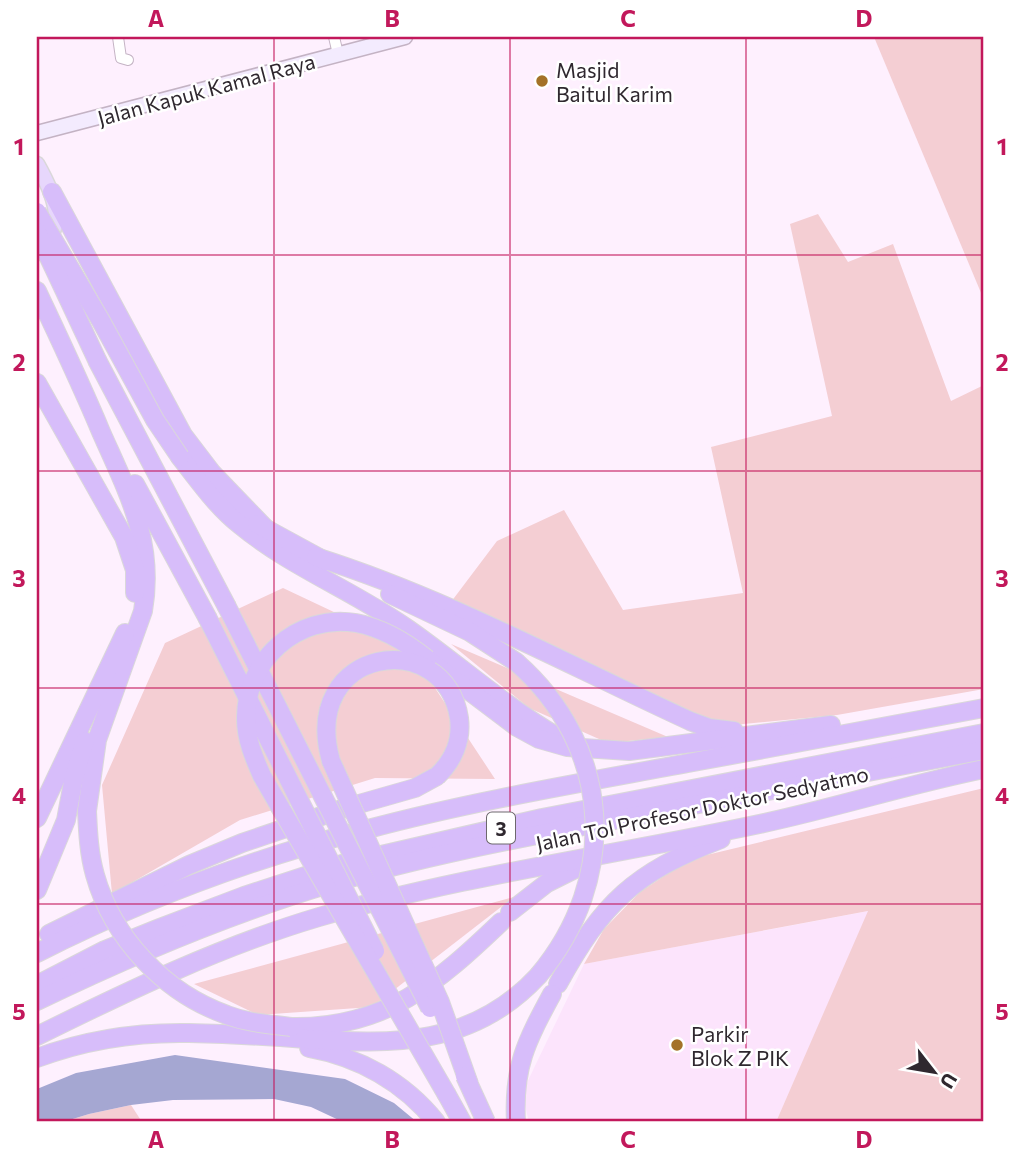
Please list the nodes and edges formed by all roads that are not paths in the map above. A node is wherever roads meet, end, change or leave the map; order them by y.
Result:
1 (117, 37) edge
2 (334, 37) edge
3 (405, 37) edge
4 (338, 54) junction
5 (128, 60) dead end
6 (40, 135) edge
7 (37, 164) edge
8 (52, 192) junction
9 (37, 212) edge
10 (37, 232) edge
11 (37, 254) edge
12 (37, 291) edge
13 (77, 375) junction
14 (37, 383) edge
15 (184, 463) junction
16 (266, 529) junction
17 (314, 565) junction
18 (143, 611) junction
19 (984, 707) edge
20 (984, 733) edge
21 (758, 734) junction
22 (584, 749) junction
23 (984, 750) edge
24 (984, 769) edge
25 (37, 818) edge
26 (764, 823) junction
27 (612, 852) junction
28 (37, 890) edge
29 (37, 941) edge
30 (37, 953) edge
31 (37, 985) edge
32 (37, 1001) edge
33 (208, 1034) junction
34 (37, 1036) edge
35 (37, 1058) edge
36 (469, 1084) junction
37 (447, 1096) junction
38 (436, 1122) edge
39 (462, 1122) edge
40 (486, 1122) edge
41 (516, 1122) edge

1 - 5 street
2 - 4 street
3 - 4 main road, Jalan Kapuk Kamal Raya
4 - 6 main road, Jalan Kapuk Kamal Raya
7 - 8 main road
8 - 11 main road
8 - 16 highway
9 - 15 highway, bridge
10 - 36 highway, bridge
12 - 13 highway
13 - 18 highway
13 - 37 highway, bridge
14 - 25 highway
15 - 16 highway
15 - 17 highway
16 - 17 highway
17 - 21 highway
17 - 22 highway
17 - 33 highway, bridge
18 - 27 highway, bridge
18 - 28 highway
19 - 21 highway
19 - 30 highway, Jalan Tol Profesor Doktor Sedyatmo / 3
20 - 31 highway, Jalan Tol Profesor Doktor Sedyatmo / 3
21 - 22 highway
22 - 37 highway, bridge
23 - 32 highway, Jalan Tol Profesor Doktor Sedyatmo / 3
24 - 26 highway, Jalan Tol Profesor Doktor Sedyatmo / 3
26 - 27 highway, Jalan Tol Profesor Doktor Sedyatmo / 3
26 - 41 highway
27 - 34 highway, Jalan Tol Profesor Doktor Sedyatmo / 3
29 - 36 highway, bridge
33 - 35 highway
33 - 38 highway
36 - 40 highway, bridge
37 - 39 highway

